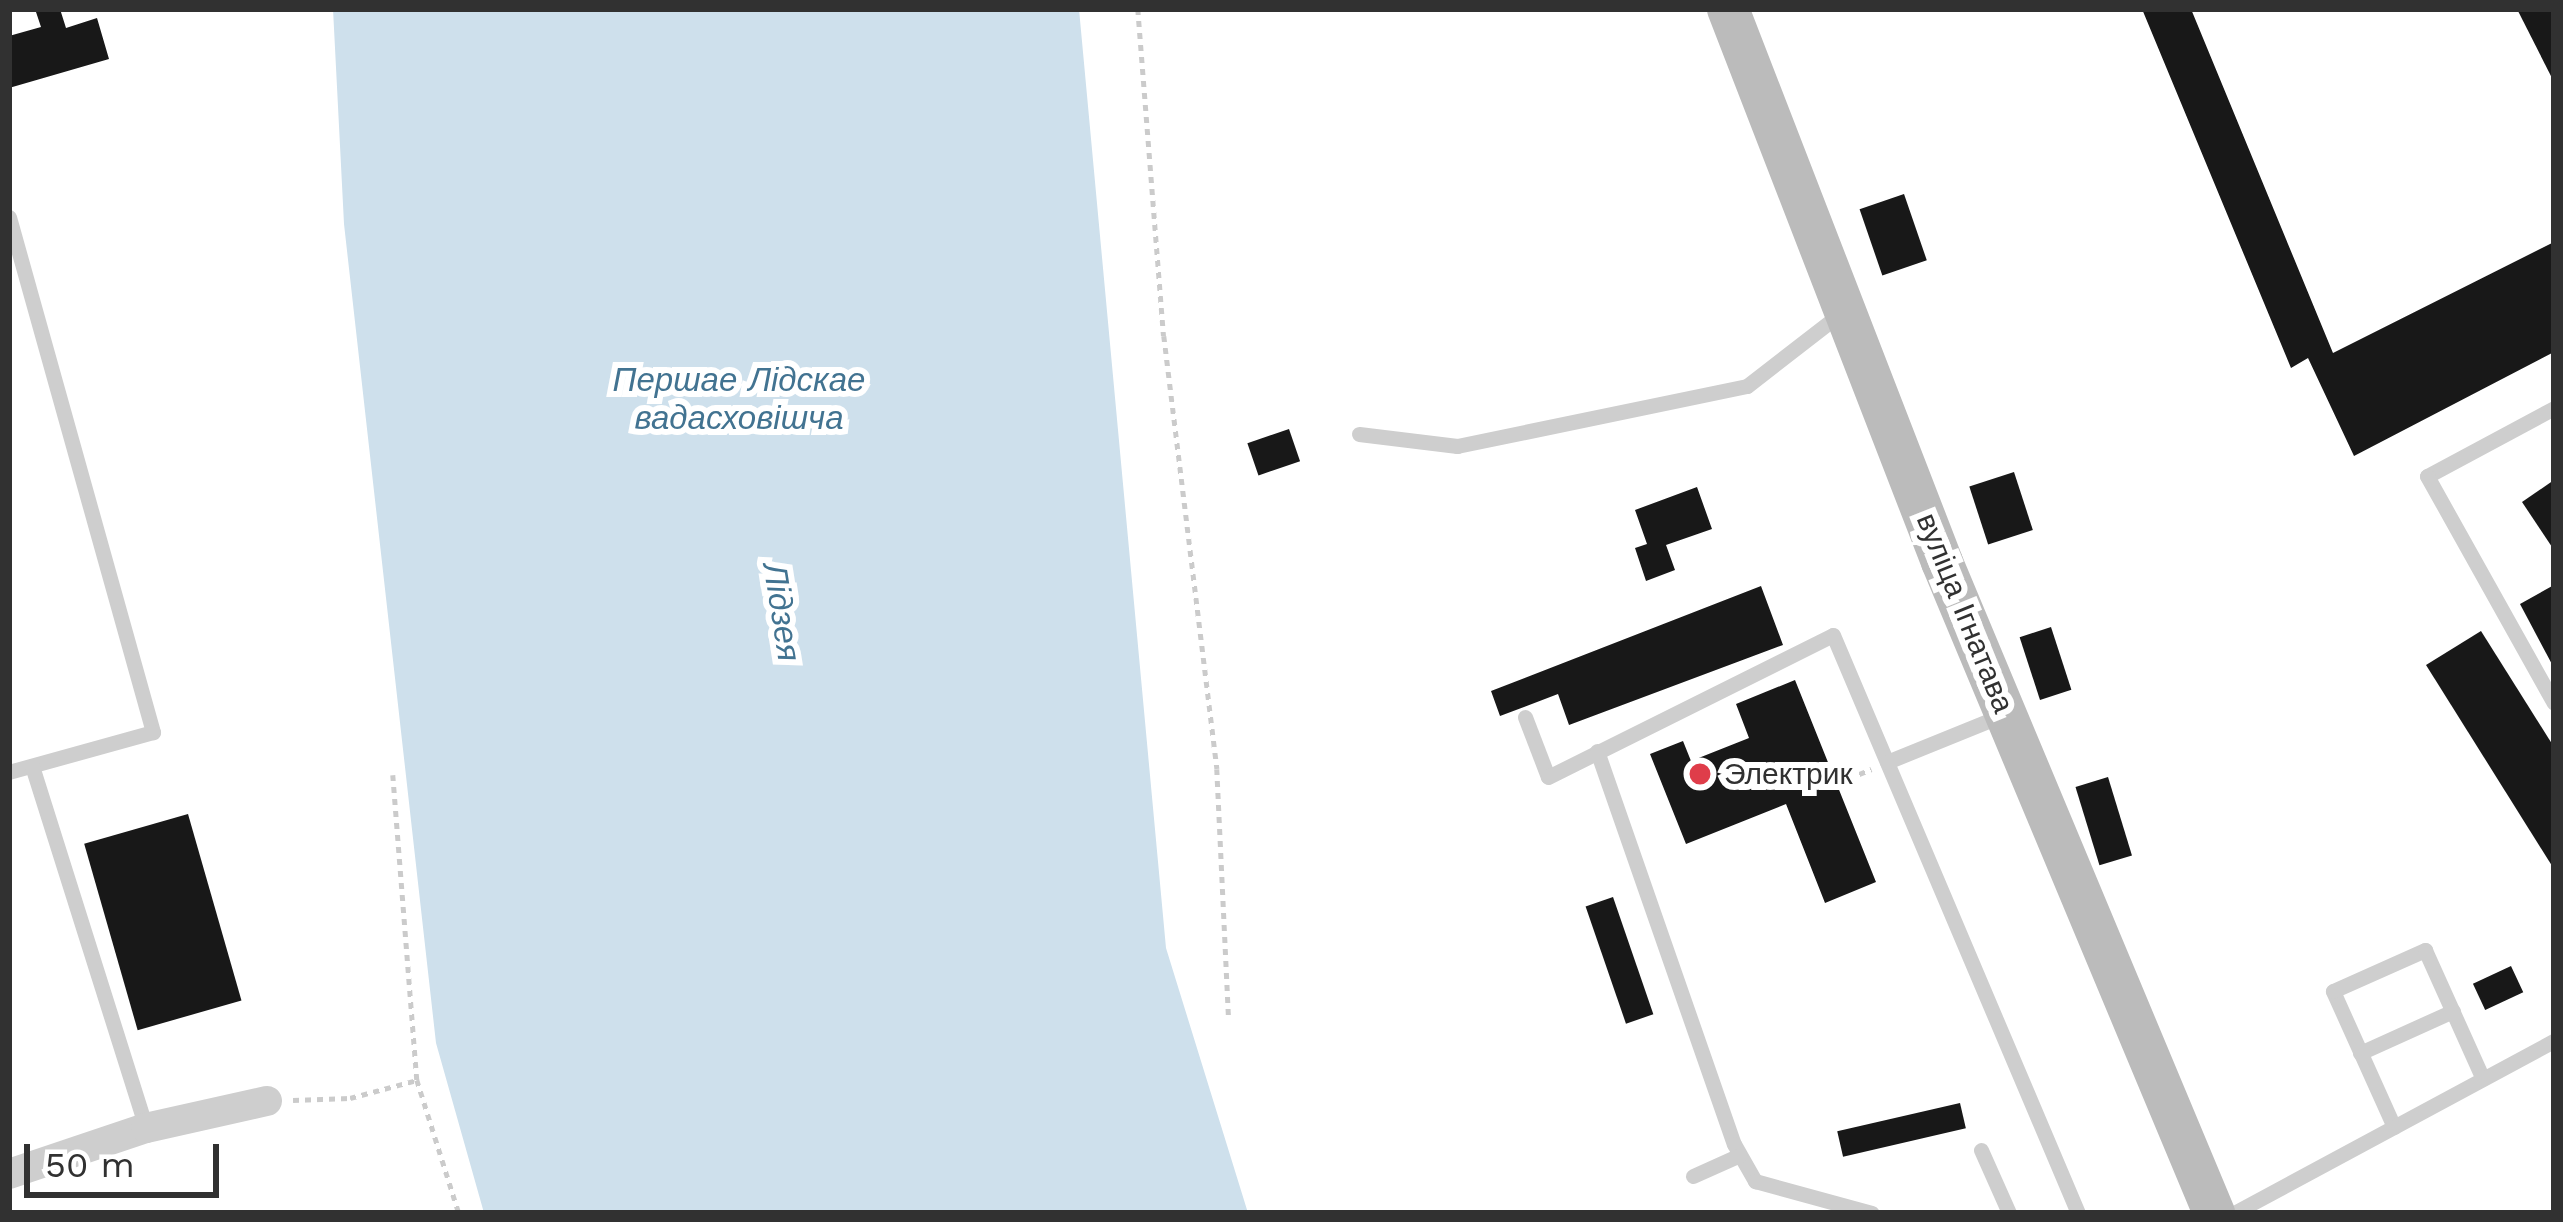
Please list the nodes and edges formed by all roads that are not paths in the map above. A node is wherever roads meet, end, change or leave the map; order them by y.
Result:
1 (1728, 9) edge
2 (9, 218) edge
3 (1848, 308) junction
4 (2554, 409) edge
5 (1359, 434) dead end
6 (2554, 703) edge
7 (2005, 713) junction
8 (1526, 718) dead end
9 (1598, 751) junction
10 (1887, 762) junction
11 (32, 766) junction
12 (9, 772) edge
13 (2453, 1011) junction
14 (2552, 1046) edge
15 (2360, 1053) junction
16 (2483, 1079) junction
17 (267, 1101) road end
18 (2394, 1127) junction
19 (146, 1128) junction
20 (1981, 1150) dead end
21 (1740, 1155) junction
22 (9, 1174) edge
23 (1693, 1175) dead end
24 (1873, 1213) edge
25 (2009, 1213) edge
26 (2078, 1213) edge
27 (2214, 1213) edge
28 (2234, 1213) edge

1 - 3 street, вуліца Ігнатава
2 - 11 lane
3 - 5 lane
3 - 7 street, вуліца Ігнатава
4 - 6 lane
7 - 10 lane
7 - 27 street, вуліца Ігнатава
8 - 9 lane
9 - 10 lane
9 - 21 lane
10 - 26 lane
11 - 12 lane
11 - 19 lane
13 - 15 lane
13 - 15 lane
13 - 16 lane
14 - 16 lane
15 - 18 lane
16 - 18 lane
17 - 19 street
18 - 28 lane
19 - 22 street
20 - 25 lane
21 - 23 lane
21 - 24 lane

